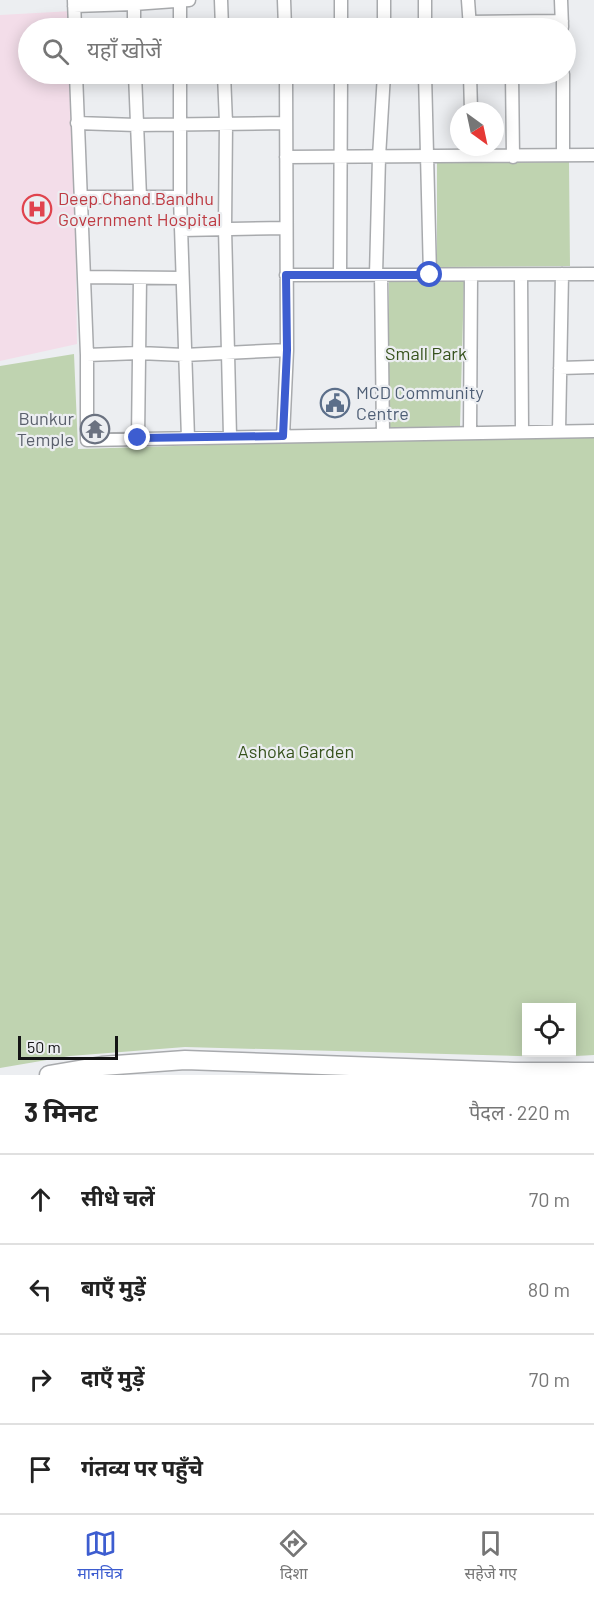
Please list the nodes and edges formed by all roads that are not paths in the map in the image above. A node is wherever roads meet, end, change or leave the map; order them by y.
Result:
1 (221, 0) edge
2 (284, 0) edge
3 (341, 0) edge
4 (384, 0) edge
5 (425, 0) edge
6 (468, 0) edge
7 (561, 0) edge
8 (185, 1) edge
9 (74, 3) edge
10 (134, 4) junction
11 (75, 18) edge
12 (134, 18) edge
13 (182, 18) edge
14 (222, 18) edge
15 (285, 18) edge
16 (341, 18) edge
17 (384, 18) edge
18 (425, 18) edge
19 (469, 18) edge
20 (562, 18) edge
21 (76, 84) edge
22 (135, 84) edge
23 (180, 84) edge
24 (224, 84) edge
25 (286, 84) edge
26 (341, 84) edge
27 (383, 84) edge
28 (425, 84) edge
29 (470, 84) edge
30 (512, 84) edge
31 (562, 84) edge
32 (471, 102) edge
33 (77, 123) junction
34 (226, 123) junction
35 (286, 123) junction
36 (181, 124) junction
37 (136, 125) junction
38 (450, 154) edge
39 (563, 155) junction
40 (594, 155) edge
41 (428, 156) junction
42 (504, 156) edge
43 (286, 157) junction
44 (340, 157) junction
45 (379, 157) junction
46 (513, 157) junction
47 (81, 197) junction
48 (140, 197) junction
49 (180, 197) junction
50 (225, 228) junction
51 (286, 228) junction
52 (181, 230) junction
53 (562, 274) junction
54 (594, 274) edge
55 (286, 275) junction
56 (340, 275) junction
57 (379, 275) junction
58 (430, 275) junction
59 (471, 275) junction
60 (521, 275) junction
61 (84, 277) junction
62 (140, 278) junction
63 (182, 278) junction
64 (287, 350) junction
65 (139, 353) junction
66 (228, 353) junction
67 (87, 355) junction
68 (184, 355) junction
69 (594, 367) edge
70 (560, 368) junction
71 (522, 431) junction
72 (558, 431) junction
73 (594, 431) edge
74 (470, 433) junction
75 (383, 434) junction
76 (230, 436) junction
77 (283, 436) junction
78 (138, 438) junction
79 (188, 438) junction
80 (102, 1070) edge
81 (594, 1072) edge
82 (49, 1075) edge

1 - 14 street
2 - 15 street
3 - 16 street
4 - 17 street
5 - 18 street
6 - 19 street
7 - 20 street
8 - 10 street
8 - 13 street
9 - 10 street
9 - 11 street
10 - 12 street
21 - 33 street
22 - 37 street
23 - 36 street
24 - 34 street
25 - 35 street
26 - 44 street
27 - 45 street
28 - 41 street
29 - 32 street
30 - 46 street
31 - 39 street
33 - 37 street
33 - 47 street
34 - 35 street
34 - 36 street
34 - 50 street
35 - 43 street
36 - 37 street
36 - 49 street
37 - 48 street
38 - 41 street
39 - 40 street
39 - 46 street
41 - 45 street
41 - 58 street
42 - 46 street
43 - 44 street
43 - 51 street
44 - 45 street
44 - 56 street
45 - 57 street
47 - 48 street
47 - 61 street
48 - 49 street
49 - 52 street
50 - 51 street
50 - 52 street
50 - 66 street
51 - 55 street
52 - 63 street
53 - 54 street
53 - 60 street
53 - 70 street
55 - 56 street
55 - 64 street
56 - 57 street
57 - 58 street
57 - 75 street
58 - 59 street
59 - 60 street
59 - 74 street
60 - 71 street
61 - 62 street
61 - 67 street
62 - 63 street
62 - 65 street
63 - 68 street
64 - 66 street
64 - 77 street
65 - 67 street
65 - 68 street
65 - 78 street
66 - 68 street
66 - 76 street
67 - 78 street
68 - 79 street
69 - 70 street
70 - 72 street
71 - 72 street
71 - 74 street
72 - 73 street
74 - 75 street
75 - 77 street
76 - 77 street
76 - 79 street
78 - 79 street
80 - 81 main road
80 - 82 main road

